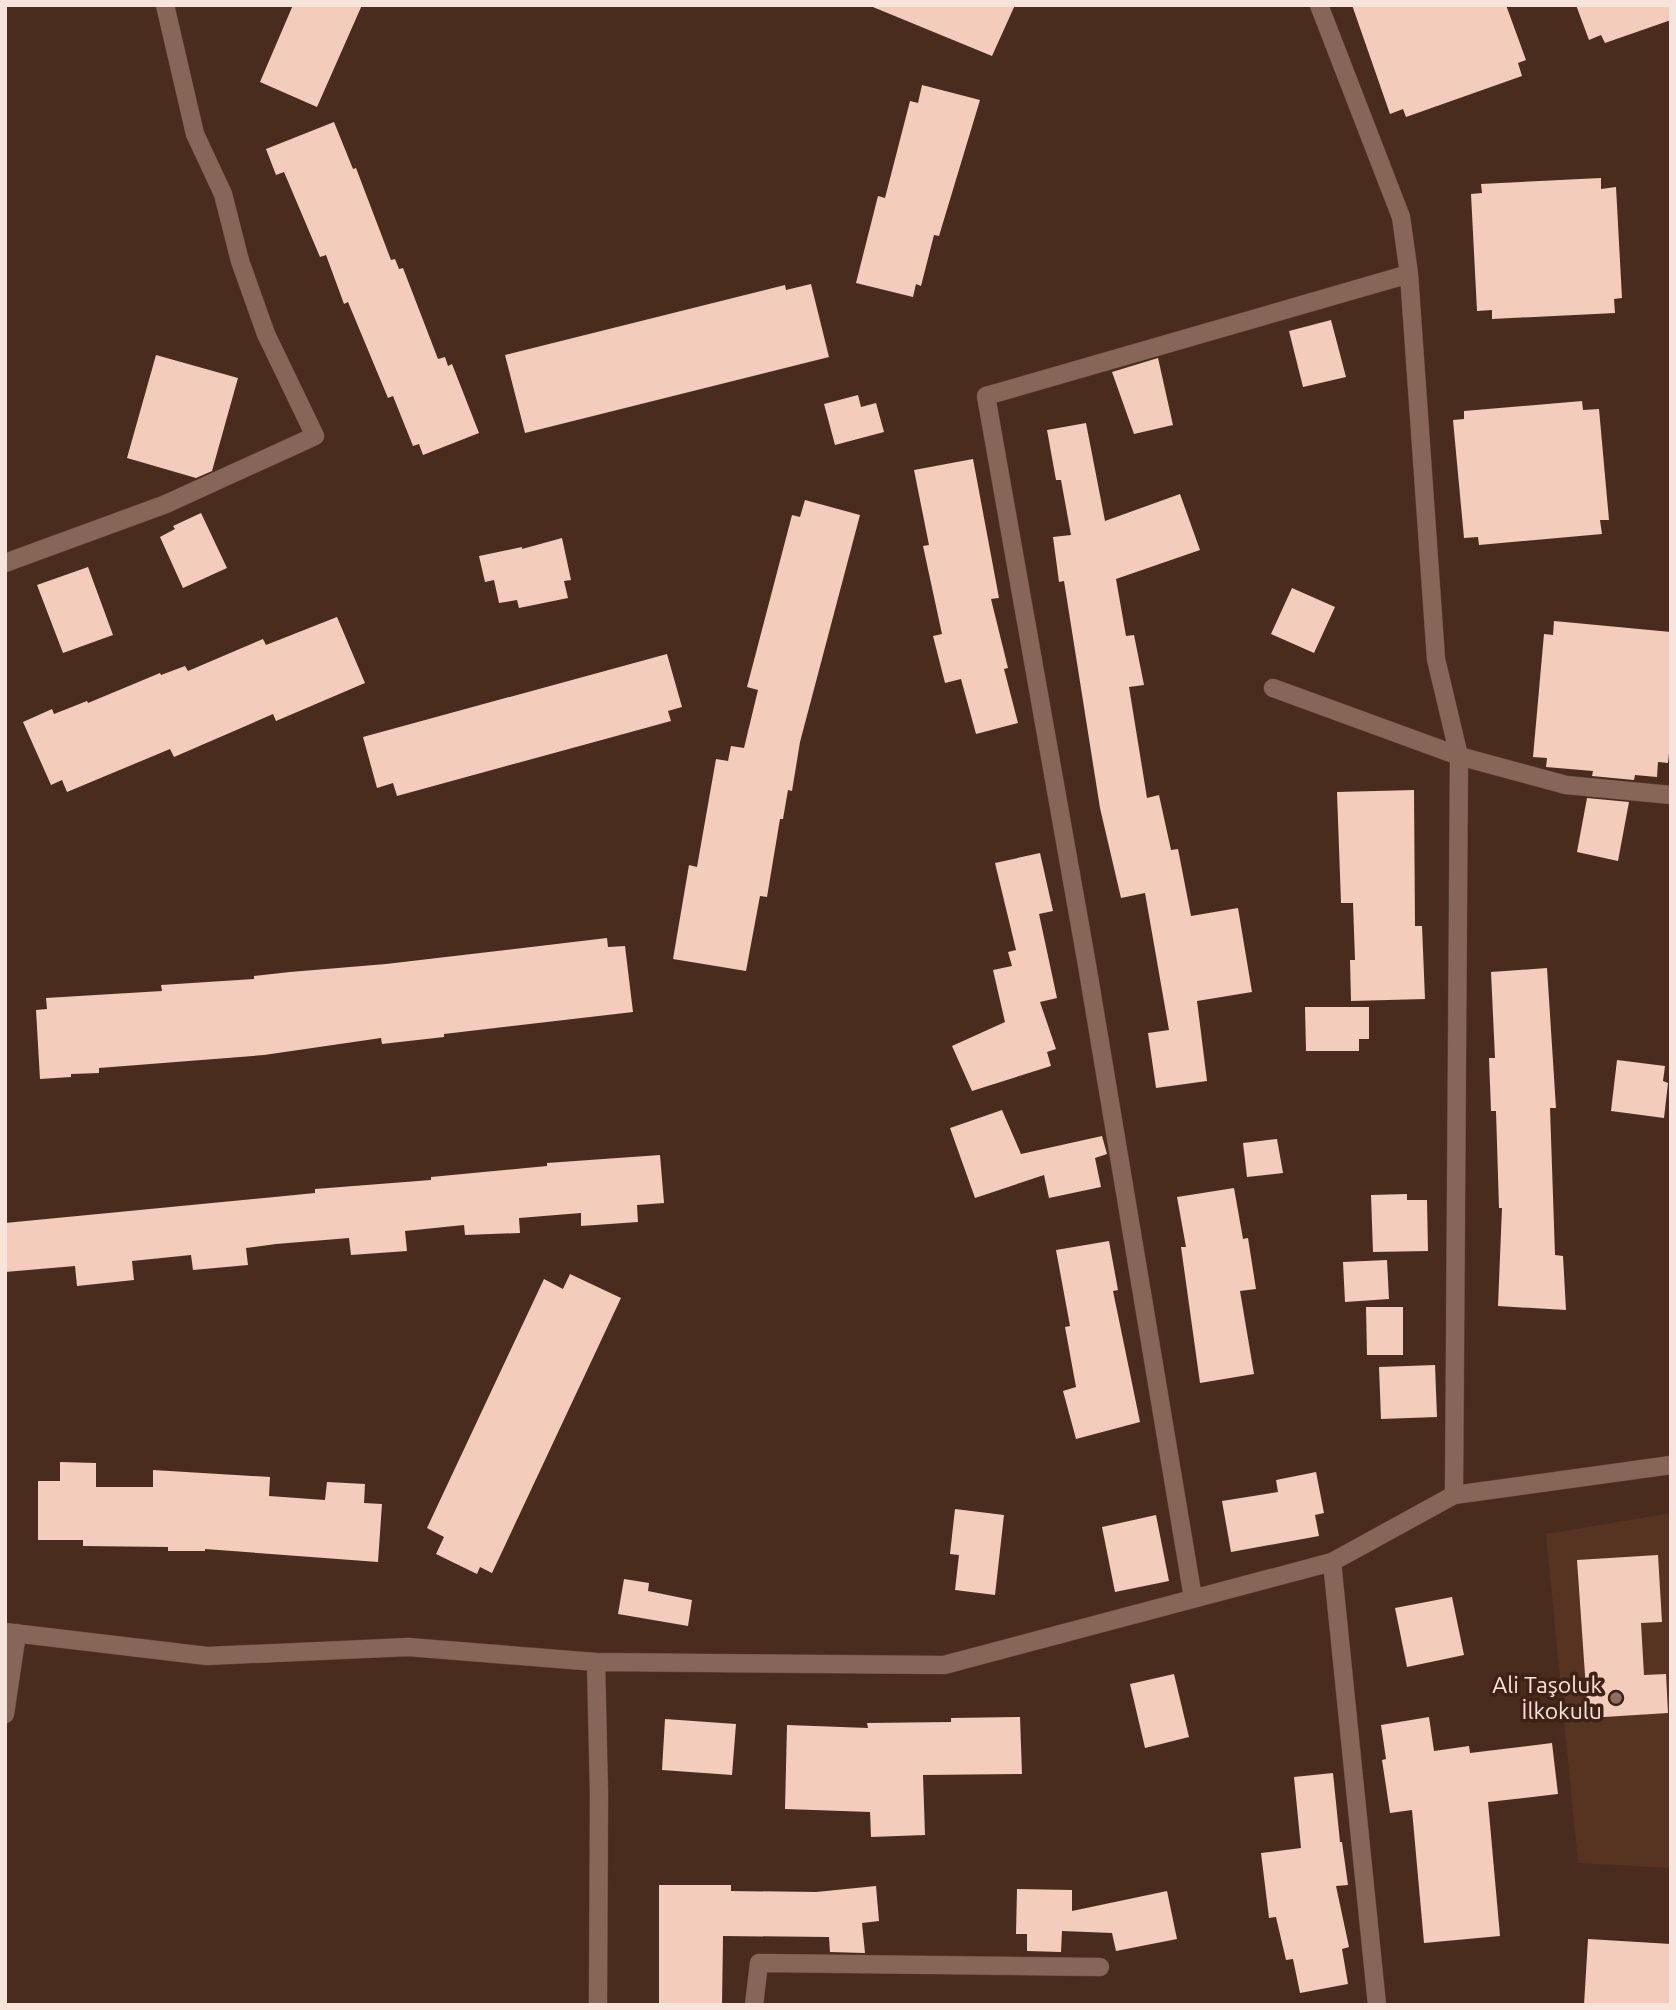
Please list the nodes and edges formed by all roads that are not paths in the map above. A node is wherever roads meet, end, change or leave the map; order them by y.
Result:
1 (165, 5) edge
2 (1320, 5) edge
3 (1409, 274) junction
4 (5, 563) edge
5 (1273, 688) dead end
6 (1459, 756) junction
7 (1671, 795) edge
8 (1671, 1465) edge
9 (1454, 1495) junction
10 (1332, 1562) junction
11 (1193, 1598) junction
12 (11, 1633) edge
13 (596, 1662) junction
14 (5, 1714) edge
15 (1100, 1967) dead end
16 (598, 2005) edge
17 (754, 2005) edge
18 (1377, 2005) edge

1 - 4 street
2 - 3 street
3 - 6 street
3 - 11 street
5 - 6 street
6 - 7 street
6 - 9 street
8 - 9 street
9 - 10 street
10 - 11 street
10 - 18 street
11 - 13 street
12 - 13 street
12 - 14 street
13 - 16 street
15 - 17 street

